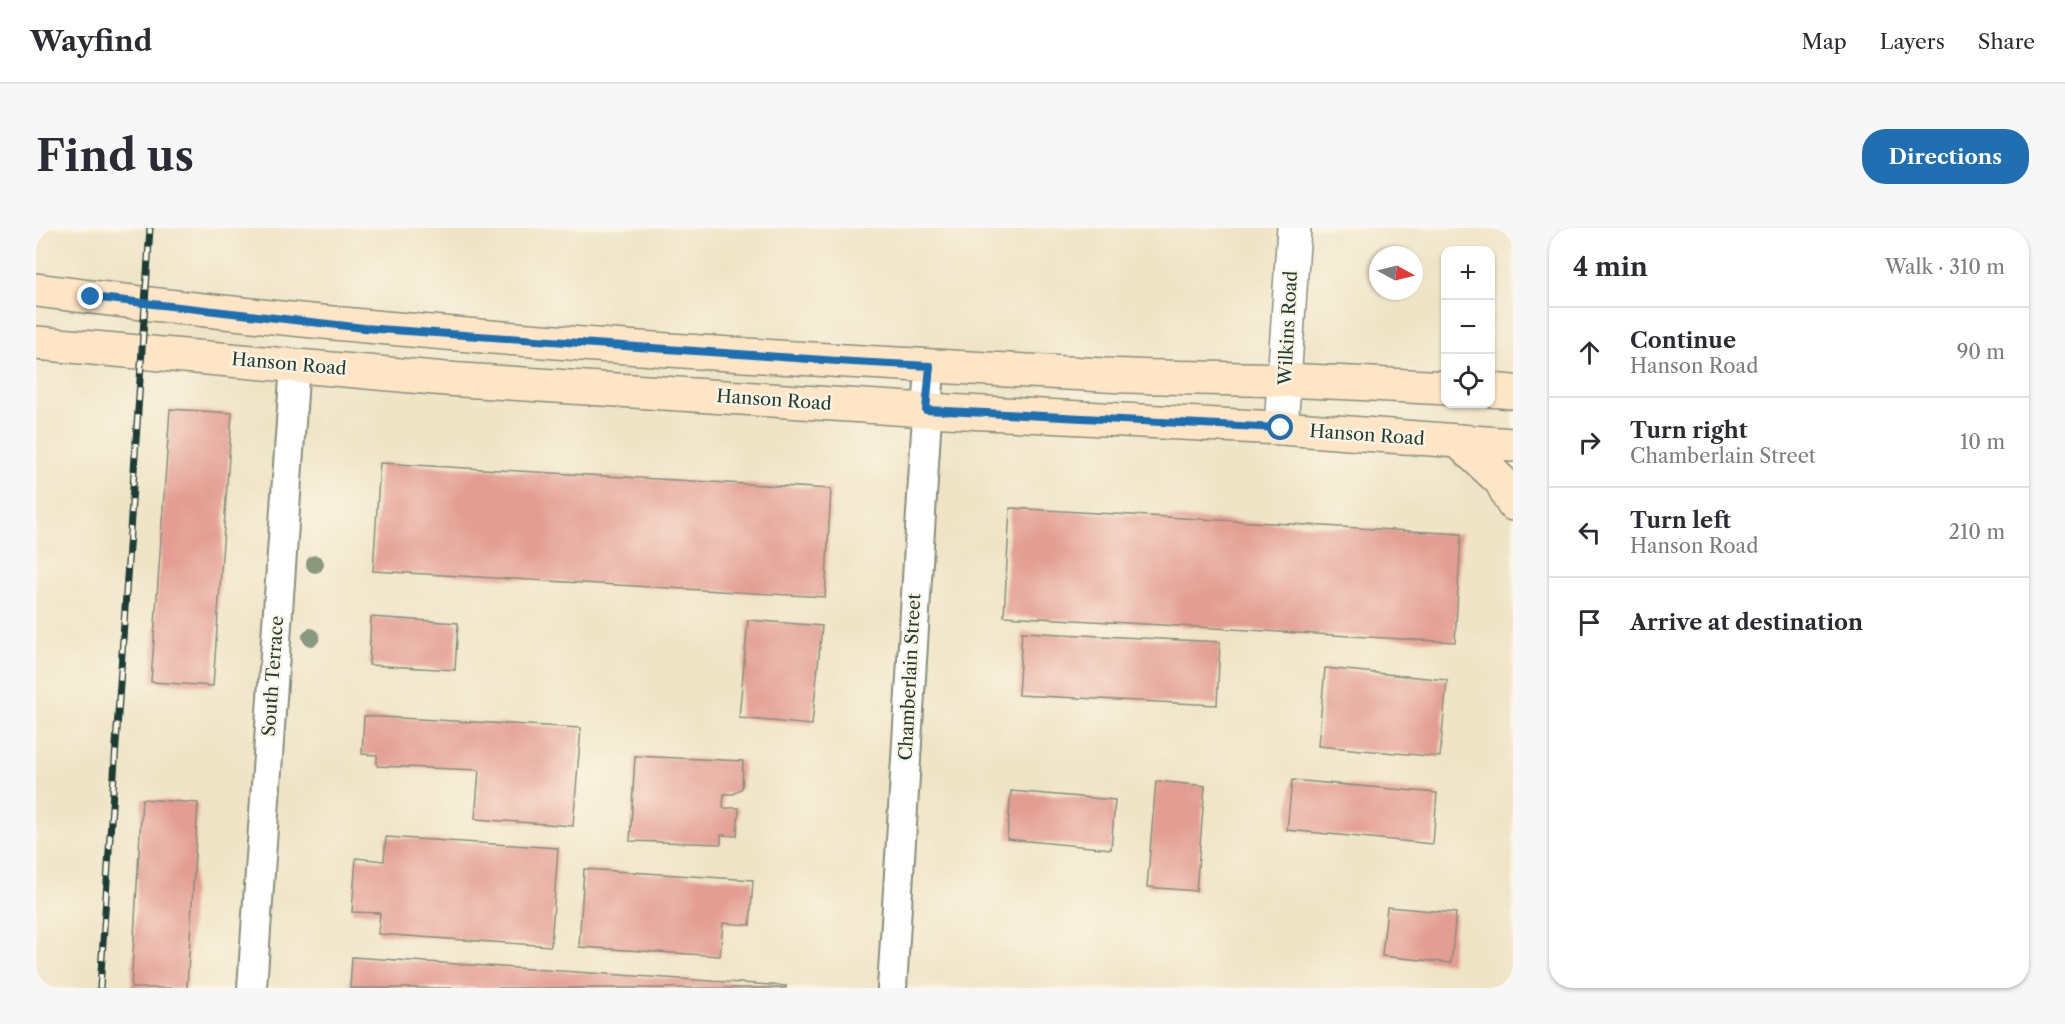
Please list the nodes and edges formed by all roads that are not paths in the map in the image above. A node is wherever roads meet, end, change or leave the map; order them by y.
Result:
1 (1294, 228) edge
2 (36, 290) edge
3 (364, 328) junction
4 (36, 343) edge
5 (295, 364) junction
6 (930, 366) junction
7 (1285, 380) junction
8 (1441, 388) edge
9 (1495, 390) edge
10 (1513, 392) edge
11 (926, 410) junction
12 (1281, 428) junction
13 (1458, 441) junction
14 (1513, 445) edge
15 (1513, 504) edge
16 (252, 988) edge
17 (892, 988) edge

1 - 7 street, Wilkins Road
2 - 3 main road
3 - 5 main road
3 - 6 main road
4 - 5 main road, Hanson Road
5 - 11 main road, Hanson Road
5 - 16 street, South Terrace
6 - 7 main road
6 - 11 street, Chamberlain Street
7 - 8 main road
7 - 12 street, Wilkins Road
9 - 10 main road
11 - 12 main road, Hanson Road
11 - 17 street, Chamberlain Street
12 - 13 main road, Hanson Road
13 - 14 main road, Hanson Road
13 - 15 main road

